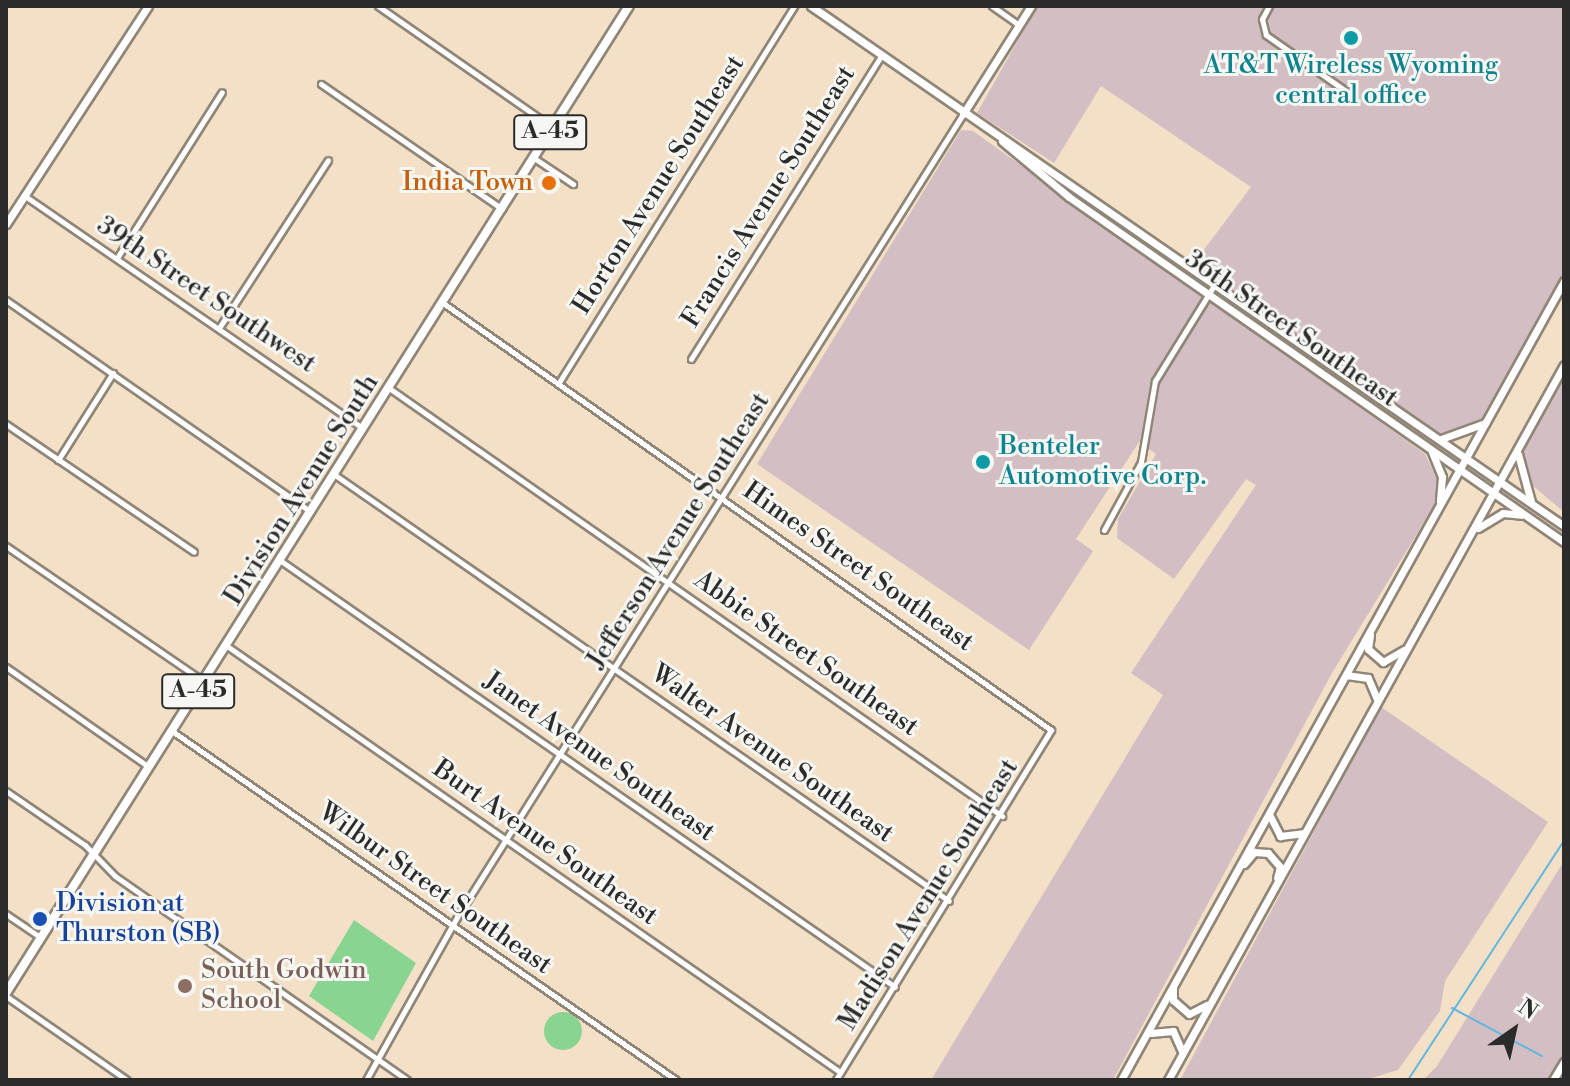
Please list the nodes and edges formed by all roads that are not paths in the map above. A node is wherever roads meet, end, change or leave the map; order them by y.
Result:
1 (148, 6) edge
2 (378, 6) edge
3 (629, 6) edge
4 (794, 6) edge
5 (811, 6) edge
6 (992, 6) edge
7 (1031, 6) edge
8 (1269, 6) edge
9 (1019, 25) junction
10 (881, 56) junction
11 (321, 84) dead end
12 (222, 92) dead end
13 (1350, 94) dead end
14 (963, 114) junction
15 (553, 127) junction
16 (1002, 141) junction
17 (534, 158) junction
18 (328, 160) dead end
19 (573, 184) dead end
20 (25, 195) junction
21 (503, 209) junction
22 (6, 224) edge
23 (117, 258) junction
24 (1564, 281) edge
25 (1216, 283) junction
26 (1208, 295) junction
27 (6, 300) edge
28 (443, 303) junction
29 (219, 328) junction
30 (691, 359) dead end
31 (1564, 365) edge
32 (113, 373) junction
33 (558, 384) junction
34 (389, 388) junction
35 (1486, 422) junction
36 (6, 424) edge
37 (364, 428) junction
38 (1438, 439) junction
39 (1431, 450) junction
40 (1518, 451) junction
41 (1467, 459) junction
42 (58, 460) junction
43 (1461, 470) junction
44 (335, 475) junction
45 (1500, 483) junction
46 (1494, 493) junction
47 (723, 497) junction
48 (1532, 504) junction
49 (1438, 508) junction
50 (311, 512) junction
51 (1524, 515) junction
52 (1564, 526) edge
53 (1104, 530) dead end
54 (1473, 532) junction
55 (1564, 542) edge
56 (6, 546) edge
57 (194, 552) dead end
58 (281, 561) junction
59 (669, 583) junction
60 (1371, 629) junction
61 (227, 646) junction
62 (1409, 647) junction
63 (6, 667) edge
64 (616, 669) junction
65 (1346, 675) junction
66 (204, 682) junction
67 (1377, 705) junction
68 (1051, 730) joint
69 (172, 731) junction
70 (560, 754) junction
71 (149, 767) junction
72 (6, 791) edge
73 (1269, 812) junction
74 (1002, 816) junction
75 (1305, 831) junction
76 (506, 839) junction
77 (93, 856) junction
78 (1236, 872) junction
79 (1273, 891) junction
80 (949, 902) junction
81 (6, 914) edge
82 (452, 925) junction
83 (41, 937) junction
84 (895, 987) junction
85 (1174, 987) junction
86 (6, 994) edge
87 (1213, 1000) junction
88 (1147, 1036) junction
89 (1181, 1057) junction
90 (377, 1058) junction
91 (1562, 1068) edge
92 (841, 1072) junction
93 (127, 1080) edge
94 (366, 1080) edge
95 (407, 1080) edge
96 (676, 1080) edge
97 (836, 1080) edge
98 (1121, 1080) edge
99 (1168, 1080) edge
100 (1553, 1080) edge

1 - 20 street
2 - 15 street
3 - 15 main road, Division Avenue South / A-45
4 - 33 street, Horton Avenue Southeast
5 - 10 street, 36th Street Southeast
6 - 9 street
7 - 9 street, Jefferson Avenue Southeast
8 - 13 street
9 - 14 street, Jefferson Avenue Southeast
10 - 14 street, 36th Street Southeast
10 - 30 street, Francis Avenue Southeast
11 - 21 street
12 - 23 street
14 - 16 street, 36th Street Southeast
14 - 47 street, Jefferson Avenue Southeast
15 - 17 main road, Division Avenue South / A-45
16 - 25 street, 36th Street Southeast
16 - 26 street, 36th Street Southeast
17 - 19 street
17 - 21 main road, Division Avenue South / A-45
18 - 29 street
20 - 22 street
20 - 23 street, 39th Street Southwest
21 - 28 main road, Division Avenue South / A-45
23 - 29 street, 39th Street Southwest
24 - 35 street
25 - 26 street
25 - 38 street, 36th Street Southeast
26 - 39 street, 36th Street Southeast
26 - 53 street
27 - 32 street
28 - 33 street, Himes Street Southeast
28 - 34 main road, Division Avenue South / A-45
29 - 37 street, 39th Street Southwest
31 - 40 street
32 - 42 street
32 - 50 street
33 - 47 street, Himes Street Southeast
34 - 37 main road, Division Avenue South / A-45
34 - 59 street, Abbie Street Southeast
35 - 38 street
35 - 41 street
36 - 42 street
37 - 44 main road, Division Avenue South / A-45
38 - 41 street, 36th Street Southeast
39 - 43 street, 36th Street Southeast
39 - 49 street
40 - 45 street
40 - 48 street
41 - 43 street
41 - 45 street, 36th Street Southeast
42 - 57 street
43 - 46 street, 36th Street Southeast
43 - 49 street
44 - 50 main road, Division Avenue South / A-45
44 - 64 street, Walter Avenue Southeast
45 - 46 street
45 - 48 street, 36th Street Southeast
46 - 51 street, 36th Street Southeast
46 - 54 street
47 - 59 street, Jefferson Avenue Southeast
47 - 68 street, Himes Street Southeast
48 - 52 street, 36th Street Southeast
49 - 60 street
50 - 58 main road, Division Avenue South / A-45
51 - 54 street
51 - 55 street, 36th Street Southeast
54 - 62 street
56 - 66 street
58 - 61 main road, Division Avenue South / A-45
58 - 70 street, Janet Avenue Southeast
59 - 64 street, Jefferson Avenue Southeast
59 - 74 street, Abbie Street Southeast
60 - 62 street
60 - 65 street
61 - 66 main road, Division Avenue South / A-45
61 - 76 street, Burt Avenue Southeast
62 - 67 street
63 - 71 street
64 - 70 street, Jefferson Avenue Southeast
64 - 80 street, Walter Avenue Southeast
65 - 67 street
65 - 73 street
66 - 69 main road, Division Avenue South / A-45
67 - 75 street
68 - 74 street, Madison Avenue Southeast
69 - 71 main road, Division Avenue South / A-45
69 - 82 street, Wilbur Street Southeast
70 - 76 street, Jefferson Avenue Southeast
70 - 84 street, Janet Avenue Southeast
71 - 77 main road, Division Avenue South / A-45
72 - 77 street
73 - 75 street
73 - 78 street
74 - 80 street, Madison Avenue Southeast
75 - 79 street
76 - 82 street, Jefferson Avenue Southeast
76 - 92 street, Burt Avenue Southeast
77 - 83 main road, Division Avenue South / A-45
77 - 90 street
78 - 79 street
78 - 85 street
79 - 87 street
80 - 84 street, Madison Avenue Southeast
81 - 83 street
82 - 90 street, Jefferson Avenue Southeast
82 - 96 street, Wilbur Street Southeast
83 - 86 main road, Division Avenue South / A-45
84 - 92 street, Madison Avenue Southeast
85 - 87 street
85 - 88 street
86 - 93 street
87 - 89 street
88 - 89 street
88 - 98 street
89 - 99 street
90 - 94 street, Jefferson Avenue Southeast
90 - 95 street
91 - 100 street
92 - 97 street, Madison Avenue Southeast

